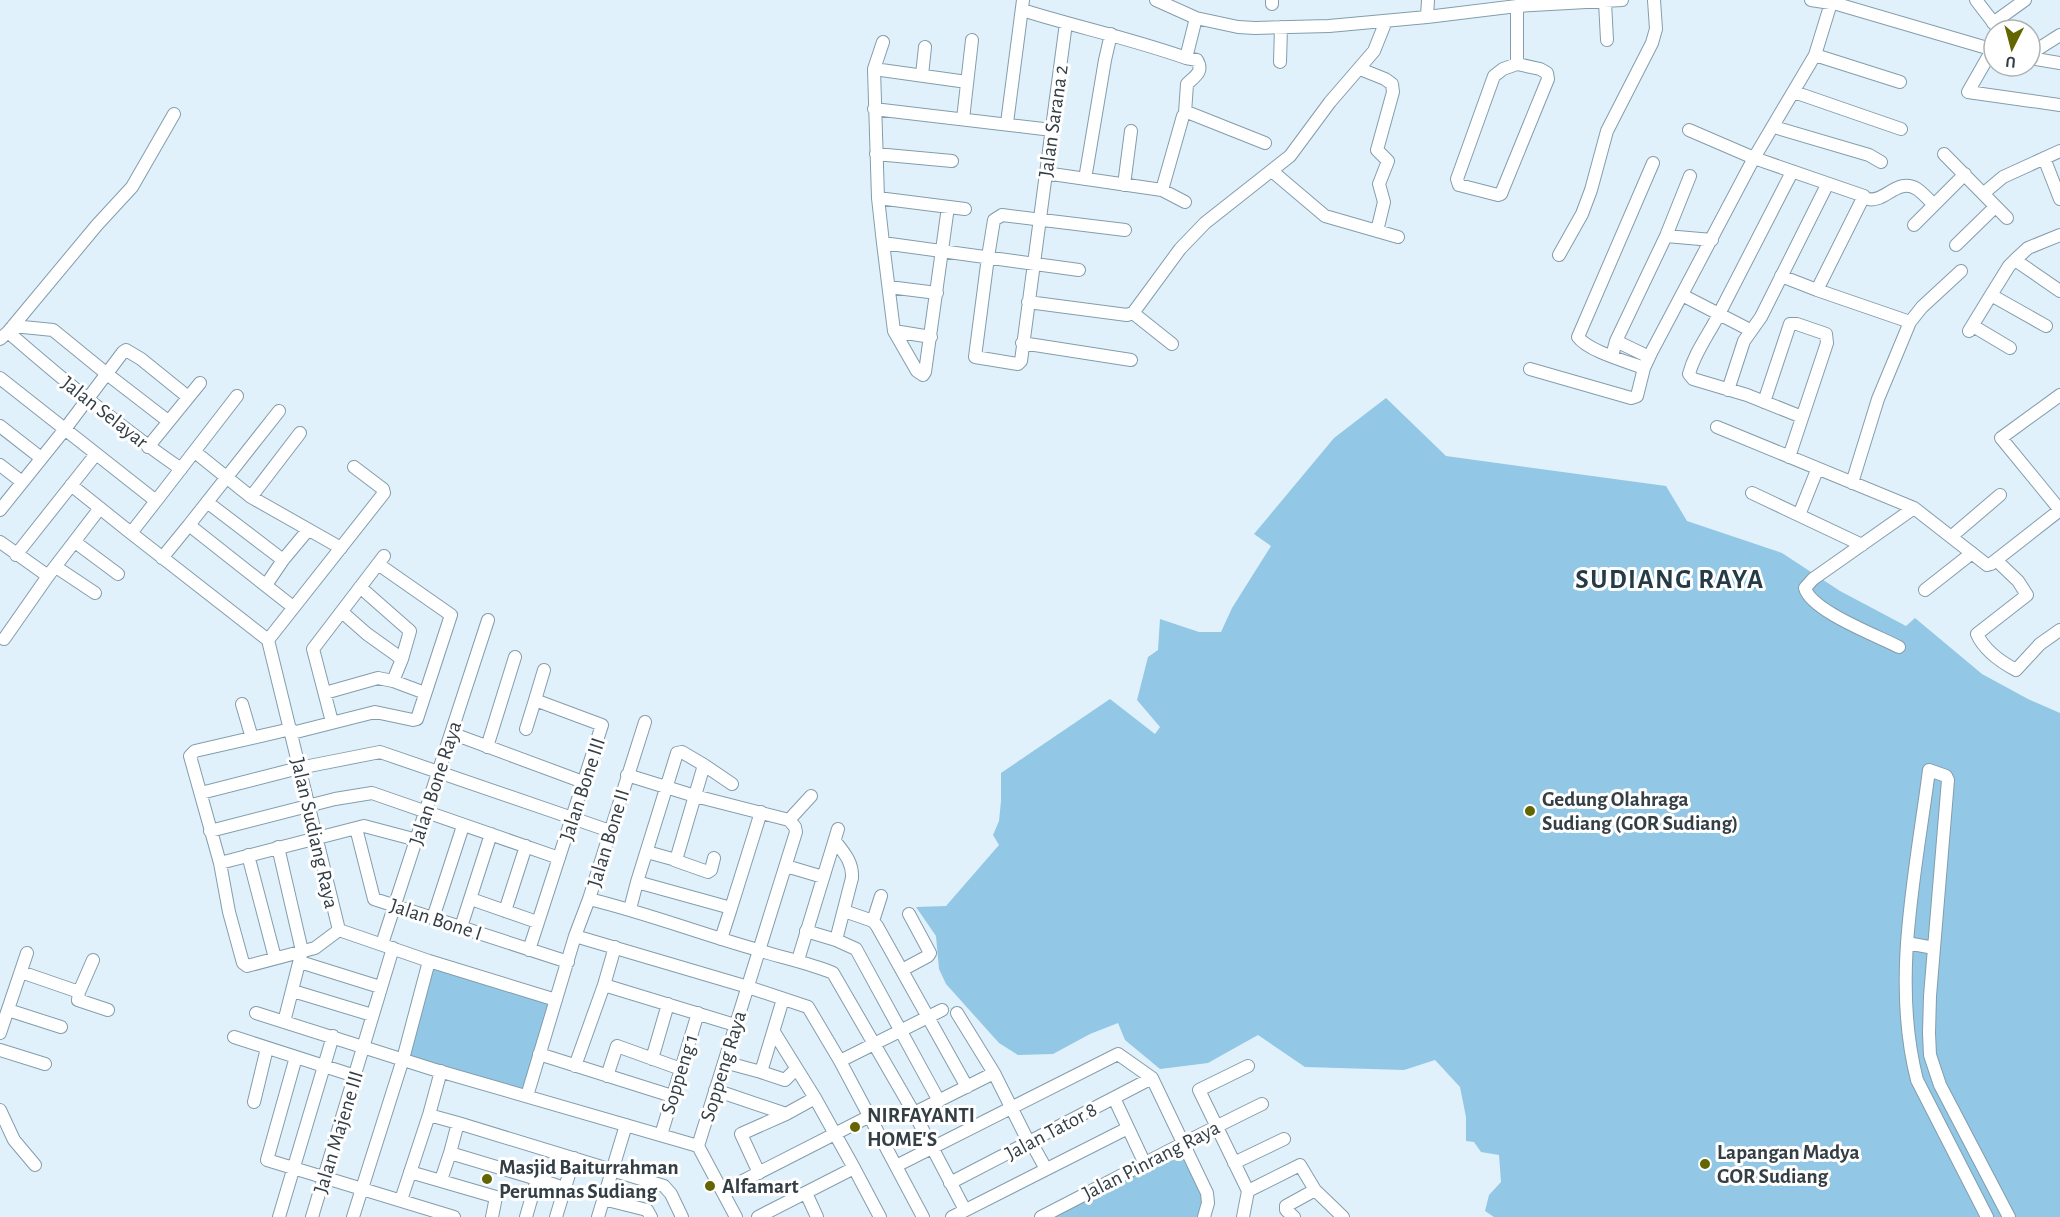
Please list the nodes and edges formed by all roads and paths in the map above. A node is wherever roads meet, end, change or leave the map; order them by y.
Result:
1 (1156, 0) edge
2 (1428, 0) edge
3 (1622, 0) edge
4 (1654, 0) edge
5 (1811, 0) edge
6 (1976, 0) edge
7 (2025, 0) edge
8 (1605, 2) junction
9 (1835, 2) edge
10 (1022, 5) edge
11 (1492, 5) edge
12 (1517, 6) junction
13 (1427, 17) junction
14 (1196, 18) junction
15 (1990, 18) edge
16 (2005, 18) edge
17 (1386, 21) junction
18 (1066, 23) junction
19 (1281, 27) junction
20 (1111, 34) junction
21 (2060, 35) edge
22 (972, 40) dead end
23 (1607, 40) dead end
24 (883, 42) dead end
25 (925, 47) dead end
26 (1982, 47) edge
27 (2042, 48) edge
28 (1815, 55) junction
29 (1186, 58) junction
30 (2042, 59) edge
31 (1280, 62) dead end
32 (2060, 63) edge
33 (1517, 64) junction
34 (1982, 68) edge
35 (874, 69) junction
36 (1359, 69) junction
37 (922, 75) junction
38 (967, 82) junction
39 (1900, 82) dead end
40 (1794, 92) junction
41 (2060, 105) edge
42 (874, 109) junction
43 (1185, 113) junction
44 (174, 114) dead end
45 (963, 119) junction
46 (1007, 123) junction
47 (1774, 127) junction
48 (1902, 129) dead end
49 (1052, 130) junction
50 (1689, 130) dead end
51 (1131, 131) dead end
52 (1265, 143) dead end
53 (2060, 151) edge
54 (876, 154) junction
55 (1944, 154) dead end
56 (1754, 158) junction
57 (2044, 158) junction
58 (952, 161) dead end
59 (1881, 162) dead end
60 (1653, 163) dead end
61 (1272, 171) junction
62 (1792, 172) junction
63 (1045, 174) junction
64 (1965, 174) junction
65 (1690, 176) dead end
66 (1085, 180) junction
67 (1124, 185) junction
68 (1827, 185) junction
69 (1162, 190) junction
70 (1984, 193) junction
71 (878, 198) junction
72 (1868, 199) dead end
73 (2060, 200) edge
74 (1185, 202) dead end
75 (1934, 205) junction
76 (948, 207) junction
77 (1995, 207) junction
78 (965, 209) dead end
79 (2007, 218) dead end
80 (1041, 219) junction
81 (1914, 225) dead end
82 (1125, 230) dead end
83 (1377, 231) junction
84 (2060, 236) edge
85 (1398, 237) dead end
86 (1666, 237) junction
87 (1712, 240) junction
88 (883, 243) junction
89 (1956, 245) dead end
90 (944, 251) junction
91 (1559, 255) dead end
92 (988, 257) junction
93 (2015, 260) junction
94 (1034, 262) junction
95 (1080, 270) dead end
96 (1961, 271) dead end
97 (1781, 276) junction
98 (889, 287) junction
99 (1817, 290) junction
100 (2060, 291) edge
101 (937, 293) junction
102 (1682, 295) junction
103 (1991, 295) junction
104 (1028, 302) junction
105 (1133, 313) junction
106 (1719, 315) junction
107 (1910, 322) junction
108 (2046, 326) dead end
109 (1750, 330) junction
110 (894, 331) junction
111 (7, 332) edge
112 (931, 337) junction
113 (1616, 341) junction
114 (1022, 344) junction
115 (1172, 344) dead end
116 (2010, 348) dead end
117 (1612, 356) junction
118 (1131, 360) dead end
119 (1647, 362) junction
120 (1530, 369) dead end
121 (107, 374) junction
122 (0, 378) edge
123 (200, 383) dead end
124 (1728, 390) junction
125 (2060, 394) edge
126 (237, 396) dead end
127 (188, 397) junction
128 (88, 399) junction
129 (1764, 402) junction
130 (279, 411) dead end
131 (1802, 417) junction
132 (168, 421) junction
133 (0, 426) edge
134 (1717, 427) dead end
135 (65, 429) junction
136 (300, 433) dead end
137 (148, 447) junction
138 (195, 452) junction
139 (96, 454) junction
140 (1789, 457) junction
141 (41, 458) junction
142 (0, 465) edge
143 (354, 467) dead end
144 (181, 469) junction
145 (1817, 470) junction
146 (226, 478) junction
147 (22, 482) junction
148 (1852, 483) junction
149 (71, 486) junction
150 (1752, 494) dead end
151 (2000, 495) dead end
152 (251, 497) junction
153 (156, 501) junction
154 (207, 502) junction
155 (1, 507) edge
156 (100, 508) junction
157 (1914, 508) junction
158 (2060, 510) edge
159 (1799, 516) junction
160 (189, 525) junction
161 (308, 530) junction
162 (131, 533) junction
163 (1952, 536) junction
164 (0, 542) edge
165 (75, 542) junction
166 (1862, 545) junction
167 (341, 548) junction
168 (1972, 553) junction
169 (16, 555) junction
170 (162, 558) junction
171 (283, 560) junction
172 (1996, 560) junction
173 (52, 572) junction
174 (118, 574) dead end
175 (266, 585) junction
176 (360, 587) junction
177 (1925, 590) dead end
178 (95, 593) dead end
179 (293, 607) junction
180 (342, 612) junction
181 (488, 620) dead end
182 (2060, 630) edge
183 (4, 639) dead end
184 (268, 640) junction
185 (1899, 647) dead end
186 (515, 657) dead end
187 (402, 659) junction
188 (544, 670) dead end
189 (393, 681) junction
190 (325, 693) junction
191 (426, 693) junction
192 (535, 700) junction
193 (242, 704) dead end
194 (332, 722) junction
195 (645, 722) dead end
196 (526, 729) dead end
197 (291, 731) junction
198 (451, 733) junction
199 (252, 738) junction
200 (487, 747) junction
201 (704, 765) junction
202 (299, 768) junction
203 (433, 771) junction
204 (627, 775) junction
205 (583, 782) junction
206 (732, 784) dead end
207 (666, 788) junction
208 (201, 793) junction
209 (695, 796) junction
210 (811, 796) dead end
211 (309, 806) junction
212 (761, 812) junction
213 (426, 813) junction
214 (571, 819) junction
215 (789, 820) junction
216 (463, 826) junction
217 (356, 828) junction
218 (210, 831) junction
219 (610, 831) junction
220 (491, 834) junction
221 (316, 838) junction
222 (417, 840) junction
223 (526, 846) junction
224 (278, 848) junction
225 (647, 852) junction
226 (248, 855) junction
227 (559, 858) junction
228 (714, 858) dead end
229 (675, 860) junction
230 (220, 863) junction
231 (786, 866) junction
232 (824, 877) junction
233 (637, 882) junction
234 (881, 896) dead end
235 (471, 899) junction
236 (589, 899) junction
237 (395, 906) junction
238 (731, 908) junction
239 (630, 909) junction
240 (505, 911) junction
241 (844, 912) junction
242 (909, 914) dead end
243 (433, 918) junction
244 (873, 921) junction
245 (537, 922) junction
246 (461, 927) junction
247 (339, 930) junction
248 (806, 931) junction
249 (575, 936) junction
250 (721, 939) junction
251 (836, 940) junction
252 (1907, 943) junction
253 (387, 946) junction
254 (615, 947) junction
255 (1934, 948) junction
256 (529, 950) junction
257 (759, 951) junction
258 (27, 953) dead end
259 (301, 956) junction
260 (275, 958) junction
261 (569, 958) junction
262 (93, 960) dead end
263 (798, 960) junction
264 (429, 961) junction
265 (902, 970) junction
266 (21, 972) junction
267 (604, 985) junction
268 (380, 987) junction
269 (748, 987) junction
270 (293, 989) junction
271 (80, 992) junction
272 (783, 999) junction
273 (556, 1000) junction
274 (668, 1004) junction
275 (8, 1010) junction
276 (108, 1010) dead end
277 (942, 1010) dead end
278 (256, 1013) dead end
279 (698, 1013) junction
280 (957, 1013) dead end
281 (372, 1015) junction
282 (927, 1017) junction
283 (284, 1022) junction
284 (735, 1025) junction
285 (61, 1027) dead end
286 (774, 1032) junction
287 (900, 1032) junction
288 (0, 1033) edge
289 (333, 1036) junction
290 (234, 1037) dead end
291 (875, 1044) junction
292 (364, 1046) junction
293 (267, 1048) junction
294 (0, 1050) edge
295 (539, 1054) junction
296 (296, 1057) junction
297 (403, 1059) junction
298 (652, 1059) junction
299 (840, 1061) junction
300 (724, 1062) junction
301 (45, 1064) dead end
302 (325, 1066) junction
303 (576, 1066) junction
304 (1248, 1066) dead end
305 (681, 1069) junction
306 (796, 1069) junction
307 (441, 1071) junction
308 (761, 1072) junction
309 (994, 1073) junction
310 (355, 1076) junction
311 (607, 1076) junction
312 (1152, 1078) junction
313 (967, 1087) junction
314 (715, 1090) junction
315 (526, 1096) junction
316 (672, 1096) junction
317 (816, 1098) junction
318 (1114, 1098) junction
319 (939, 1101) junction
320 (254, 1102) dead end
321 (1262, 1104) dead end
322 (1012, 1107) junction
323 (0, 1110) edge
324 (914, 1113) junction
325 (786, 1114) junction
326 (429, 1115) junction
327 (870, 1116) junction
328 (458, 1123) junction
329 (626, 1125) junction
330 (1216, 1127) junction
331 (1128, 1128) junction
332 (836, 1134) junction
333 (661, 1135) junction
334 (1284, 1139) dead end
335 (1030, 1142) junction
336 (1182, 1143) junction
337 (698, 1146) junction
338 (933, 1148) junction
339 (450, 1153) junction
340 (574, 1158) junction
341 (1234, 1163) junction
342 (1145, 1164) junction
343 (35, 1165) dead end
344 (896, 1166) junction
345 (294, 1168) junction
346 (854, 1168) junction
347 (1046, 1169) junction
348 (612, 1170) junction
349 (411, 1172) junction
350 (759, 1173) junction
351 (324, 1178) junction
352 (537, 1179) junction
353 (441, 1180) junction
354 (950, 1183) junction
355 (564, 1188) junction
356 (362, 1190) junction
357 (1315, 1190) junction
358 (723, 1191) junction
359 (1248, 1191) junction
360 (806, 1193) junction
361 (603, 1199) junction
362 (401, 1200) junction
363 (965, 1210) junction
364 (780, 1212) edge
365 (644, 1214) edge
366 (279, 1217) edge
367 (312, 1217) edge
368 (353, 1217) edge
369 (454, 1217) edge
370 (492, 1217) edge
371 (526, 1217) edge
372 (556, 1217) edge
373 (598, 1217) edge
374 (682, 1217) edge
375 (736, 1217) edge
376 (758, 1217) edge
377 (817, 1217) edge
378 (880, 1217) edge
379 (923, 1217) edge
380 (952, 1217) edge
381 (1041, 1217) edge
382 (1204, 1217) edge
383 (1243, 1217) edge
384 (1294, 1217) edge
385 (1344, 1217) edge
386 (1987, 1217) edge
387 (2009, 1217) edge

1 - 14 street
2 - 13 street
3 - 8 street
4 - 91 street
5 - 9 street
6 - 15 street
7 - 16 street
8 - 12 street
8 - 23 street
9 - 26 street
9 - 28 street
10 - 18 street
10 - 46 street
11 - 12 street
11 - 13 street
12 - 33 street
13 - 17 street
14 - 19 street
14 - 29 street
17 - 19 street
17 - 36 street
18 - 20 street
18 - 49 street, Jalan Sarana 2
19 - 31 street
20 - 29 street
20 - 66 street
21 - 27 street
22 - 38 street
24 - 35 street
25 - 37 street
28 - 39 street
28 - 40 street
29 - 43 street
30 - 32 street
33 - 33 street
34 - 41 street
35 - 37 street
35 - 42 street
36 - 61 street
36 - 83 street
37 - 38 street
38 - 45 street
40 - 47 street
40 - 48 street
42 - 45 street
42 - 54 street
43 - 52 street
43 - 69 street
44 - 111 street
45 - 46 street
46 - 49 street
47 - 56 street
47 - 59 street
49 - 63 street, Jalan Sarana 2
50 - 56 street
51 - 67 street
53 - 57 street
54 - 58 street
54 - 71 street
55 - 64 street
56 - 62 street
56 - 87 street
57 - 70 street
57 - 73 street
60 - 117 street
61 - 83 street
61 - 105 street
62 - 68 street
62 - 106 street
63 - 66 street
63 - 80 street, Jalan Sarana 2
64 - 70 street
64 - 75 street
65 - 86 street
66 - 67 street
67 - 69 street
68 - 97 street
68 - 99 street
69 - 74 street
70 - 77 street
71 - 76 street
71 - 88 street
72 - 75 street
75 - 81 street
76 - 78 street
76 - 90 street
77 - 79 street
77 - 89 street
80 - 82 street
80 - 92 street
80 - 94 street, Jalan Sarana 2
83 - 85 street
84 - 93 street
86 - 87 street
86 - 113 street
87 - 102 street
88 - 90 street
88 - 98 street
90 - 92 street
90 - 101 street
92 - 94 street
92 - 114 street
93 - 100 street
93 - 103 street
94 - 95 street
94 - 104 street, Jalan Sarana 2
96 - 107 street
97 - 99 street
97 - 109 street
98 - 101 street
98 - 110 street
99 - 107 street
101 - 112 street
102 - 106 street
102 - 119 street
103 - 108 street
103 - 116 street
104 - 105 street
104 - 114 street, Jalan Sarana 2
105 - 115 street
106 - 109 street
106 - 124 street
107 - 148 street
109 - 124 street
110 - 112 street
110 - 112 street
111 - 121 street
111 - 128 street, Jalan Selayar
113 - 117 street
113 - 119 street
114 - 118 street
117 - 119 street
119 - 120 street
121 - 127 street
121 - 128 street
121 - 132 street
122 - 135 street
123 - 127 street
124 - 129 street
125 - 158 street
126 - 138 street
127 - 132 street
128 - 135 street
128 - 137 street, Jalan Selayar
129 - 131 street
129 - 131 street
130 - 146 street
131 - 140 street
132 - 137 street
133 - 141 street
134 - 140 street
135 - 139 street
135 - 141 street
136 - 152 street
137 - 144 street, Jalan Selayar
138 - 144 street
138 - 146 street
139 - 149 street
139 - 153 street
140 - 145 street
141 - 147 street
142 - 147 street
143 - 167 street
144 - 153 street
145 - 148 street
145 - 159 street
146 - 152 street
146 - 154 street
147 - 155 street
148 - 157 street
149 - 156 street
149 - 169 street
150 - 159 street
151 - 163 street
152 - 161 street
153 - 162 street
154 - 160 street
154 - 171 street
156 - 162 street
156 - 165 street
157 - 163 street
157 - 166 street
158 - 172 street
159 - 166 street
160 - 170 street
160 - 175 street
161 - 167 street
161 - 171 street
162 - 170 street
163 - 168 street
164 - 169 street
165 - 173 street
165 - 174 street
166 - 185 street
167 - 179 street
168 - 172 street
168 - 177 street
169 - 173 street
170 - 184 street
171 - 175 street
172 - 182 street
173 - 178 street
173 - 183 street
175 - 179 street
176 - 180 street
176 - 187 street
176 - 191 street
179 - 184 street
180 - 187 street
180 - 190 street
181 - 198 street, Jalan Bone Raya
184 - 197 street, Jalan Sudiang Raya
186 - 200 street
187 - 189 street
188 - 192 street
189 - 190 street
189 - 191 street
190 - 194 street
191 - 194 street
192 - 196 street
192 - 205 street, Jalan Bone III
193 - 199 street
194 - 197 street
195 - 204 street, Jalan Bone II
197 - 199 street
197 - 202 street, Jalan Sudiang Raya
198 - 200 street
198 - 203 street, Jalan Bone Raya
199 - 208 street
200 - 205 street
201 - 206 street
201 - 207 street
201 - 209 street
202 - 203 street
202 - 208 street
202 - 211 street, Jalan Sudiang Raya
203 - 213 street, Jalan Bone Raya
203 - 214 street
204 - 207 street
204 - 219 street, Jalan Bone II
205 - 214 street, Jalan Bone III
207 - 209 street
207 - 225 street
208 - 218 street
209 - 212 street
209 - 229 street
210 - 215 street
211 - 213 street
211 - 218 street
211 - 221 street, Jalan Sudiang Raya
212 - 215 street
212 - 238 street
213 - 216 street
213 - 222 street, Jalan Bone Raya
214 - 219 street
214 - 227 street, Jalan Bone III
215 - 231 street, Soppeng Raya
216 - 220 street
216 - 243 street
217 - 221 street
217 - 222 street
217 - 237 street, Jalan Bone I
218 - 230 street
219 - 236 street, Jalan Bone II
220 - 223 street
220 - 235 street
221 - 224 street
221 - 247 street, Jalan Sudiang Raya
222 - 237 street, Jalan Bone Raya
223 - 227 street
223 - 240 street
224 - 226 street
224 - 259 street
225 - 229 street
225 - 233 street
226 - 230 street
226 - 260 street
227 - 245 street, Jalan Bone III
228 - 229 street
230 - 260 street
231 - 232 street
231 - 257 street, Soppeng Raya
232 - 241 street
232 - 248 street
233 - 238 street
233 - 239 street
234 - 244 street
235 - 240 street
235 - 246 street
236 - 239 street
236 - 249 street, Jalan Bone II
237 - 243 street, Jalan Bone I
237 - 253 street, Jalan Bone Raya
238 - 250 street
239 - 250 street
240 - 245 street
241 - 244 street
241 - 251 street
242 - 265 street
243 - 246 street, Jalan Bone I
244 - 265 street
245 - 256 street, Jalan Bone III
246 - 256 street, Jalan Bone I
247 - 253 street, Jalan Sudiang Raya
247 - 259 street
248 - 251 street
248 - 263 street
249 - 254 street
249 - 261 street, Jalan Bone II
250 - 257 street
251 - 287 street
252 - 255 street
252 - 255 street
252 - 386 street
253 - 264 street, Jalan Sudiang Raya
253 - 268 street, Jalan Bone Raya
254 - 267 street
254 - 269 street
255 - 387 street
256 - 261 street, Jalan Bone I
257 - 263 street
257 - 269 street, Soppeng Raya
258 - 266 street
259 - 260 street
259 - 268 street
259 - 270 street
261 - 273 street, Jalan Bone II
262 - 271 street
263 - 291 street
264 - 273 street, Jalan Sudiang Raya
264 - 297 street
265 - 282 street
266 - 271 street
266 - 275 street
267 - 274 street
267 - 303 street
268 - 281 street, Jalan Majene III
269 - 272 street
269 - 284 street, Soppeng Raya
270 - 281 street
270 - 283 street
271 - 276 street
272 - 286 street
272 - 299 street
273 - 295 street, Jalan Bone II
274 - 279 street
274 - 298 street
275 - 285 street
275 - 288 street
277 - 282 street
278 - 283 street
279 - 284 street
279 - 305 street, Soppeng 1
280 - 309 street
281 - 292 street, Jalan Majene III
282 - 287 street
282 - 313 street
283 - 289 street
284 - 300 street, Soppeng Raya
286 - 306 street
286 - 308 street
287 - 291 street
287 - 319 street
289 - 292 street
289 - 302 street
290 - 293 street
291 - 299 street
291 - 324 street
292 - 297 street
292 - 310 street, Jalan Majene III
293 - 296 street
293 - 320 street
294 - 301 street
295 - 303 street
295 - 315 street, Jalan Bone II
296 - 302 street
296 - 345 street
297 - 307 street
297 - 356 street
298 - 305 street
298 - 311 street
299 - 327 street
300 - 308 street
300 - 314 street, Soppeng Raya
302 - 310 street
302 - 345 street
303 - 311 street
304 - 330 street
305 - 316 street, Soppeng 1
306 - 308 street
306 - 317 street
307 - 315 street
307 - 326 street
309 - 313 street
309 - 322 street
310 - 351 street, Jalan Majene III
311 - 316 street
312 - 318 street, Jalan Tator 8
312 - 322 street
312 - 336 street
313 - 319 street
314 - 325 street
314 - 337 street, Soppeng Raya
315 - 329 street
316 - 333 street, Soppeng 1
317 - 325 street
317 - 332 street
318 - 331 street
318 - 335 street, Jalan Tator 8
319 - 324 street
321 - 330 street, Jalan Pinrang Raya
322 - 335 street
322 - 338 street
323 - 343 street
324 - 338 street
325 - 350 street
326 - 328 street
326 - 349 street
327 - 332 street
327 - 344 street
328 - 339 street
328 - 340 street
329 - 333 street
329 - 348 street
330 - 336 street, Jalan Pinrang Raya
330 - 341 street
331 - 342 street
331 - 347 street
332 - 346 street
332 - 350 street
333 - 337 street
334 - 341 street
335 - 347 street
335 - 354 street, Jalan Tator 8
336 - 342 street, Jalan Pinrang Raya
336 - 382 street
337 - 358 street
338 - 344 street
338 - 354 street
339 - 352 street
339 - 353 street
340 - 348 street
340 - 355 street
341 - 359 street
342 - 381 street, Jalan Pinrang Raya
344 - 379 street
345 - 351 street
345 - 366 street
346 - 360 street
346 - 378 street
347 - 363 street
348 - 361 street
348 - 374 street
349 - 353 street
349 - 362 street
350 - 358 street
351 - 356 street
351 - 367 street, Jalan Majene III
352 - 355 street
352 - 371 street
353 - 370 street
354 - 363 street
355 - 372 street
356 - 362 street
356 - 368 street
357 - 359 street
357 - 384 street
357 - 385 street
358 - 375 street
359 - 383 street
360 - 364 street
360 - 377 street
361 - 365 street
361 - 373 street
362 - 369 street
363 - 380 street
364 - 376 street

